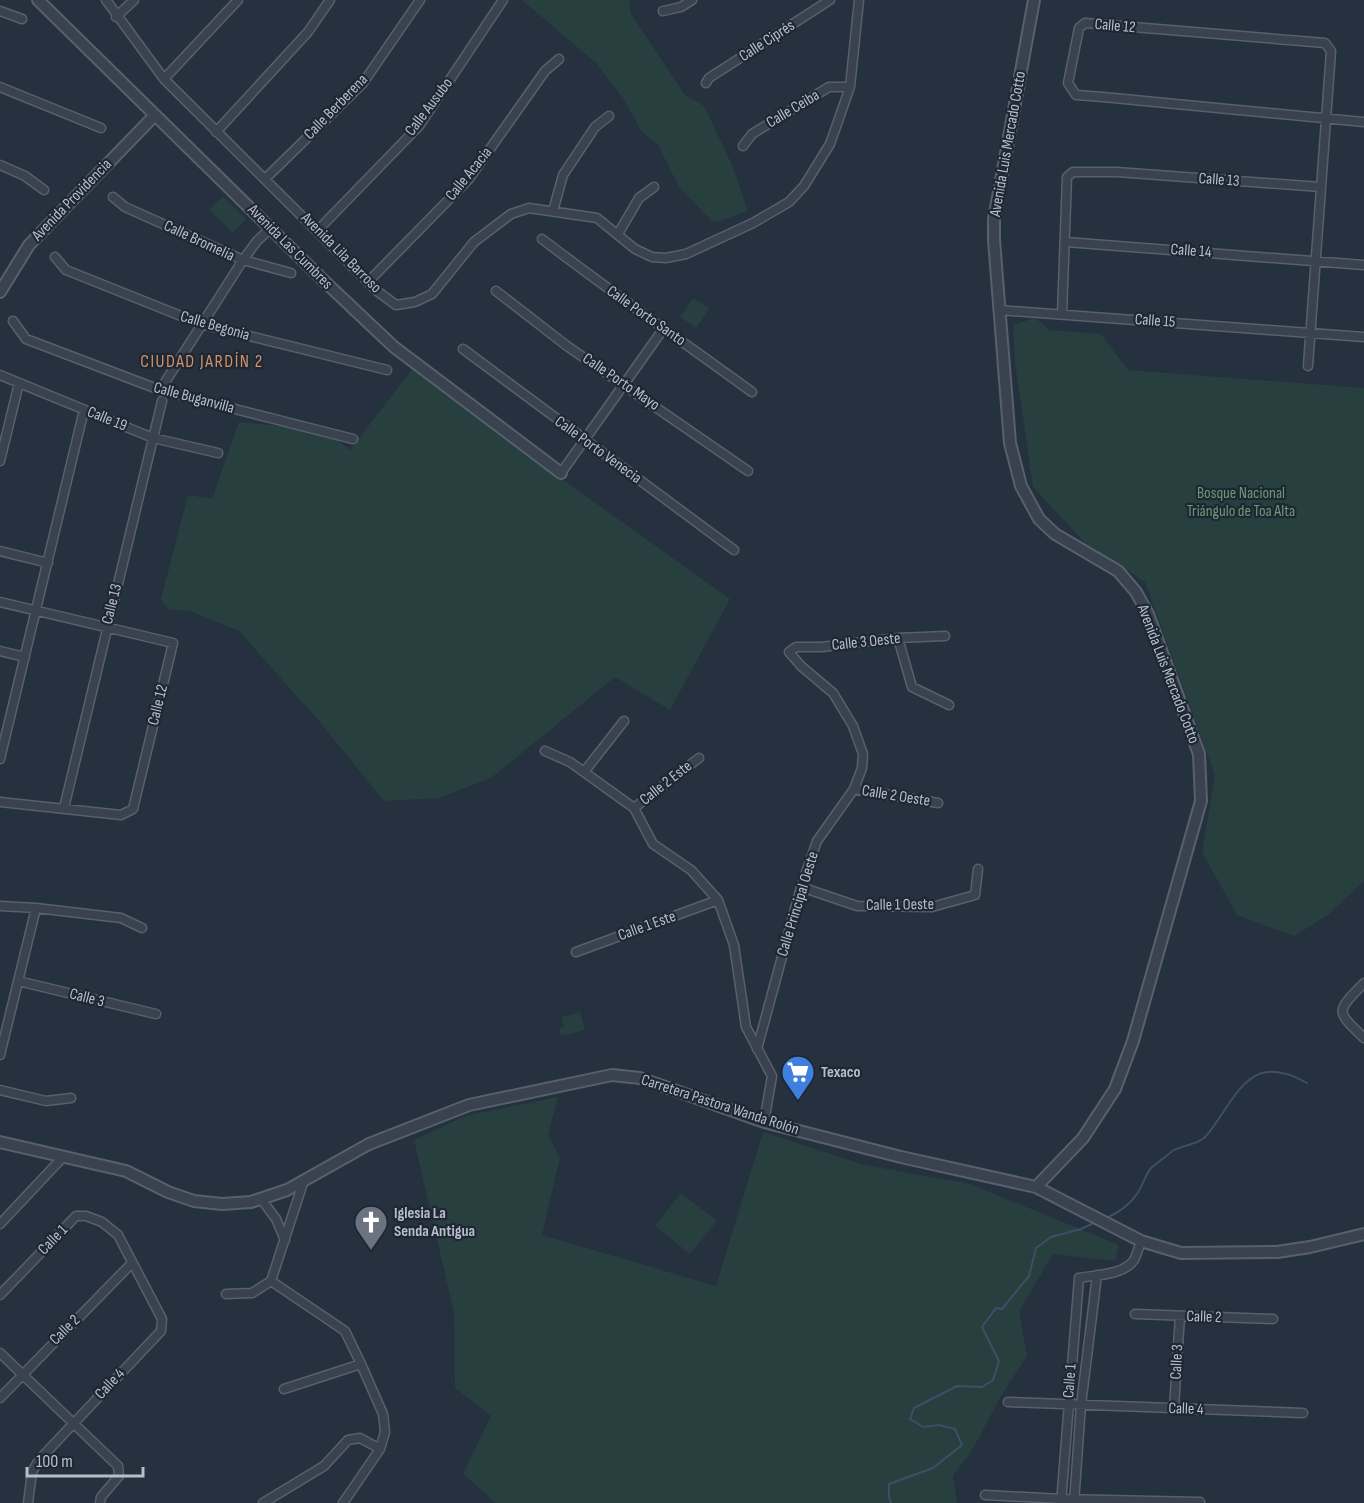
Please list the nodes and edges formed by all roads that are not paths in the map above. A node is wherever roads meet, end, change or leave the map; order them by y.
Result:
1 (38, 0) edge
2 (106, 0) edge
3 (134, 0) edge
4 (238, 0) edge
5 (330, 0) edge
6 (420, 0) edge
7 (503, 0) edge
8 (692, 0) edge
9 (830, 0) edge
10 (860, 0) edge
11 (1034, 0) edge
12 (0, 11) edge
13 (663, 11) dead end
14 (116, 17) junction
15 (22, 19) dead end
16 (559, 59) dead end
17 (164, 79) junction
18 (706, 83) dead end
19 (0, 87) edge
20 (850, 87) junction
21 (155, 115) junction
22 (609, 116) dead end
23 (1326, 118) junction
24 (1364, 122) edge
25 (101, 128) dead end
26 (216, 132) junction
27 (743, 146) dead end
28 (0, 165) edge
29 (265, 178) junction
30 (654, 187) dead end
31 (1321, 187) junction
32 (44, 190) dead end
33 (113, 197) dead end
34 (553, 211) junction
35 (271, 228) junction
36 (317, 231) junction
37 (618, 234) junction
38 (542, 239) dead end
39 (1066, 242) junction
40 (55, 257) dead end
41 (243, 260) junction
42 (1316, 260) junction
43 (1364, 265) edge
44 (291, 273) dead end
45 (368, 282) junction
46 (495, 291) dead end
47 (0, 292) edge
48 (999, 310) junction
49 (1062, 314) junction
50 (13, 321) dead end
51 (201, 324) junction
52 (664, 328) junction
53 (1310, 332) junction
54 (1364, 336) edge
55 (463, 349) dead end
56 (1308, 366) dead end
57 (387, 370) dead end
58 (0, 375) edge
59 (19, 383) junction
60 (624, 384) junction
61 (160, 390) junction
62 (752, 392) dead end
63 (162, 401) dead end
64 (84, 410) junction
65 (153, 438) junction
66 (353, 439) dead end
67 (584, 441) junction
68 (218, 453) dead end
69 (0, 461) edge
70 (748, 471) dead end
71 (561, 473) joint
72 (734, 550) dead end
73 (0, 551) edge
74 (48, 563) junction
75 (0, 602) edge
76 (36, 610) junction
77 (107, 627) junction
78 (945, 636) dead end
79 (898, 638) junction
80 (0, 651) edge
81 (789, 652) joint
82 (25, 657) junction
83 (949, 705) dead end
84 (624, 721) dead end
85 (545, 751) dead end
86 (699, 758) dead end
87 (0, 759) edge
88 (584, 772) junction
89 (854, 789) junction
90 (0, 801) edge
91 (938, 803) dead end
92 (64, 808) junction
93 (634, 808) junction
94 (978, 869) dead end
95 (801, 887) junction
96 (718, 900) junction
97 (0, 906) edge
98 (36, 908) junction
99 (142, 928) dead end
100 (576, 952) dead end
101 (18, 981) junction
102 (1364, 983) edge
103 (156, 1014) dead end
104 (1364, 1038) edge
105 (756, 1049) junction
106 (0, 1056) edge
107 (0, 1090) edge
108 (70, 1098) dead end
109 (764, 1122) junction
110 (0, 1142) edge
111 (64, 1156) junction
112 (304, 1180) junction
113 (1036, 1187) junction
114 (256, 1201) junction
115 (0, 1224) edge
116 (1364, 1234) edge
117 (285, 1240) junction
118 (1141, 1241) junction
119 (132, 1263) junction
120 (1097, 1275) junction
121 (271, 1281) junction
122 (226, 1294) dead end
123 (0, 1295) edge
124 (1135, 1314) dead end
125 (1180, 1316) junction
126 (1273, 1319) dead end
127 (0, 1353) edge
128 (362, 1364) junction
129 (22, 1374) junction
130 (284, 1389) dead end
131 (0, 1398) edge
132 (1008, 1402) dead end
133 (1069, 1404) junction
134 (1081, 1405) junction
135 (1174, 1408) junction
136 (1303, 1413) dead end
137 (73, 1423) junction
138 (380, 1449) junction
139 (985, 1495) dead end
140 (1061, 1501) edge
141 (1074, 1501) edge
142 (1200, 1502) edge
143 (28, 1503) edge
144 (100, 1503) edge
145 (263, 1503) edge
146 (343, 1503) edge

1 - 21 street, Avenida Las Cumbres
2 - 14 street, Avenida Lila Barroso
3 - 14 street
4 - 17 street
5 - 26 street
6 - 29 street, Calle Berberena
7 - 36 street, Calle Ausubo
8 - 13 street
9 - 18 street, Calle Ciprés
10 - 20 street, Avenida Lila Barroso
11 - 48 street, Avenida Luis Mercado Cotto
12 - 15 street
14 - 17 street, Avenida Lila Barroso
16 - 45 street, Calle Acacia
17 - 26 street, Avenida Lila Barroso
19 - 25 street
20 - 27 street, Calle Ceiba
20 - 37 street, Avenida Lila Barroso
21 - 35 street, Avenida Las Cumbres
21 - 47 street, Avenida Providencia
22 - 34 street
23 - 23 street, Calle 12
23 - 24 street
23 - 31 street, Calle 12
26 - 29 street, Avenida Lila Barroso
28 - 32 street
29 - 36 street, Avenida Lila Barroso
30 - 37 street
31 - 39 street, Calle 13
31 - 42 street, Calle 12
33 - 41 street, Calle Bromelia
34 - 37 street, Avenida Lila Barroso
34 - 45 street, Avenida Lila Barroso
35 - 41 street
35 - 71 street, Avenida Las Cumbres
36 - 45 street, Avenida Lila Barroso
38 - 52 street, Calle Porto Santo
39 - 42 street, Calle 14
39 - 49 street
40 - 51 street, Calle Begonia
41 - 44 street, Calle Bromelia
41 - 51 street
42 - 43 street, Calle 14
42 - 53 street, Calle 12
46 - 60 street, Calle Porto Mayo
48 - 49 street, Calle 15
48 - 113 street, Avenida Luis Mercado Cotto
49 - 53 street, Calle 15
50 - 61 street, Calle Buganvilla
51 - 57 street, Calle Begonia
51 - 61 street
52 - 60 street
52 - 62 street, Calle Porto Santo
53 - 54 street, Calle 15
53 - 56 street, Calle 12
55 - 67 street, Calle Porto Venecia
58 - 59 street, Calle 19
59 - 64 street, Calle 19
59 - 69 street
60 - 67 street
60 - 70 street, Calle Porto Mayo
61 - 66 street, Calle Buganvilla
63 - 65 street, Calle 13
64 - 65 street, Calle 19
64 - 74 street
65 - 68 street, Calle 19
65 - 77 street, Calle 13
67 - 71 street
67 - 72 street, Calle Porto Venecia
73 - 74 street
74 - 76 street
75 - 76 street, Calle 12
76 - 77 street, Calle 12
76 - 82 street
77 - 92 street, Calle 13
77 - 92 street, Calle 12
78 - 79 street, Calle 3 Oeste
79 - 81 street, Calle 3 Oeste
79 - 83 street
80 - 82 street
81 - 89 street, Calle Principal Oeste
82 - 87 street
84 - 88 street
85 - 88 street
86 - 93 street, Calle 2 Este
88 - 93 street
89 - 91 street, Calle 2 Oeste
89 - 95 street, Calle Principal Oeste
90 - 92 street, Calle 12
93 - 96 street
94 - 95 street, Calle 1 Oeste
95 - 105 street, Calle Principal Oeste
96 - 100 street, Calle 1 Este
96 - 105 street
97 - 98 street
98 - 99 street
98 - 101 street
101 - 103 street, Calle 3
101 - 106 street
102 - 104 street
105 - 109 street
107 - 108 street
109 - 112 street, Carretera Pastora Wanda Rolón
109 - 113 street, Carretera Pastora Wanda Rolón
110 - 111 street, Carretera Pastora Wanda Rolón
111 - 114 street, Carretera Pastora Wanda Rolón
111 - 115 street
112 - 114 street, Carretera Pastora Wanda Rolón
112 - 117 street
113 - 118 street, Carretera Pastora Wanda Rolón
114 - 117 street
116 - 118 street, Carretera Pastora Wanda Rolón
117 - 121 street
118 - 120 street, Calle 1
119 - 123 street, Calle 1
119 - 129 street, Calle 2
119 - 137 street, Calle 4
120 - 133 street, Calle 1
120 - 134 street, Calle 1
121 - 122 street
121 - 128 street
124 - 125 street, Calle 2
125 - 126 street, Calle 2
125 - 135 street, Calle 3
127 - 129 street
128 - 130 street
128 - 138 street
129 - 131 street, Calle 2
129 - 137 street
132 - 133 street, Calle 4
133 - 134 street, Calle 4
133 - 140 street, Calle 1
134 - 135 street, Calle 4
134 - 141 street, Calle 1
135 - 136 street, Calle 4
137 - 143 street, Calle 4
137 - 144 street
138 - 145 street
138 - 146 street
139 - 140 street
140 - 141 street
141 - 142 street

